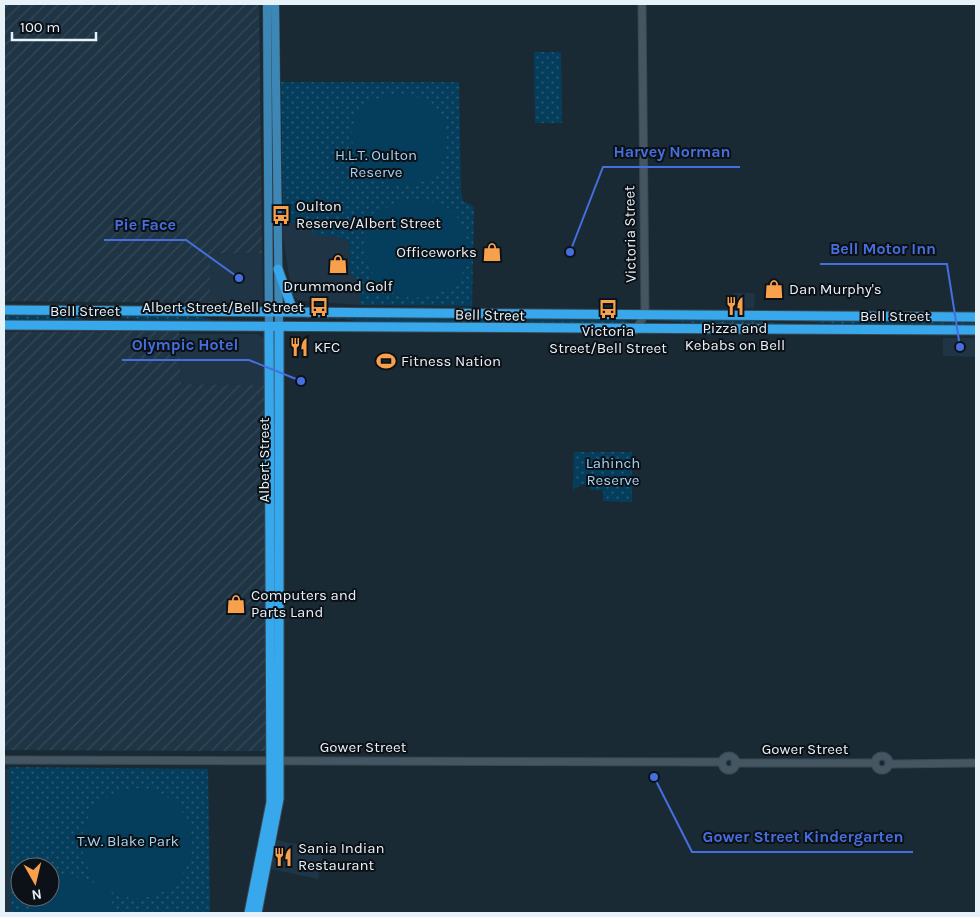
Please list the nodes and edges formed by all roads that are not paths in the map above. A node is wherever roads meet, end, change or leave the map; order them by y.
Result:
1 (267, 4) edge
2 (275, 4) edge
3 (642, 4) edge
4 (271, 24) junction
5 (274, 248) junction
6 (278, 269) junction
7 (4, 310) edge
8 (90, 310) junction
9 (269, 311) junction
10 (279, 311) junction
11 (293, 311) junction
12 (349, 312) junction
13 (645, 314) junction
14 (976, 317) edge
15 (4, 324) edge
16 (91, 325) junction
17 (269, 326) junction
18 (279, 326) junction
19 (370, 327) junction
20 (636, 330) junction
21 (976, 330) edge
22 (274, 389) junction
23 (275, 759) junction
24 (4, 760) edge
25 (976, 763) edge
26 (249, 913) edge
27 (257, 913) edge

1 - 4 main road, Albert Street
2 - 4 main road, Albert Street
3 - 13 street, Victoria Street
4 - 5 main road, Albert Street
5 - 6 main road, Albert Street
5 - 9 main road, Albert Street
6 - 10 main road, Albert Street
6 - 11 highway
7 - 8 highway, Bell Street
8 - 9 highway, Bell Street
8 - 16 highway
9 - 10 highway, Bell Street
9 - 17 main road, Albert Street
10 - 11 highway, Bell Street
10 - 18 main road, Albert Street
11 - 12 highway, Bell Street
12 - 13 highway, Bell Street
12 - 19 highway
13 - 14 highway, Bell Street
13 - 20 street
15 - 16 highway, Bell Street
16 - 17 highway, Bell Street
17 - 18 highway, Bell Street
17 - 22 highway, Albert Street
18 - 19 highway, Bell Street
18 - 22 highway, Albert Street
19 - 20 highway, Bell Street
20 - 21 highway, Bell Street
22 - 23 highway, Albert Street
23 - 24 street, Gower Street
23 - 25 street, Gower Street
23 - 26 highway, Albert Street
23 - 27 highway, Albert Street

